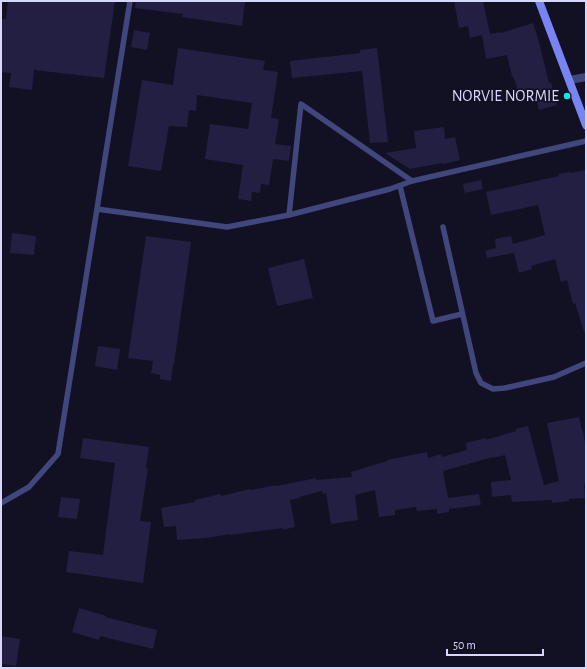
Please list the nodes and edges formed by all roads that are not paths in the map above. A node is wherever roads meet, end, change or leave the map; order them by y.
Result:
1 (130, 1) edge
2 (539, 1) edge
3 (586, 77) edge
4 (570, 80) junction
5 (586, 125) edge
6 (586, 141) edge
7 (412, 182) junction
8 (400, 186) junction
9 (97, 208) junction
10 (289, 215) junction
11 (443, 227) dead end
12 (462, 314) junction
13 (586, 363) edge
14 (1, 503) edge

1 - 9 lane
2 - 4 main road
3 - 4 street
4 - 5 main road
6 - 7 lane
7 - 8 lane
7 - 10 lane
8 - 10 lane
8 - 12 lane
9 - 10 lane
9 - 14 lane
11 - 12 lane
12 - 13 lane

